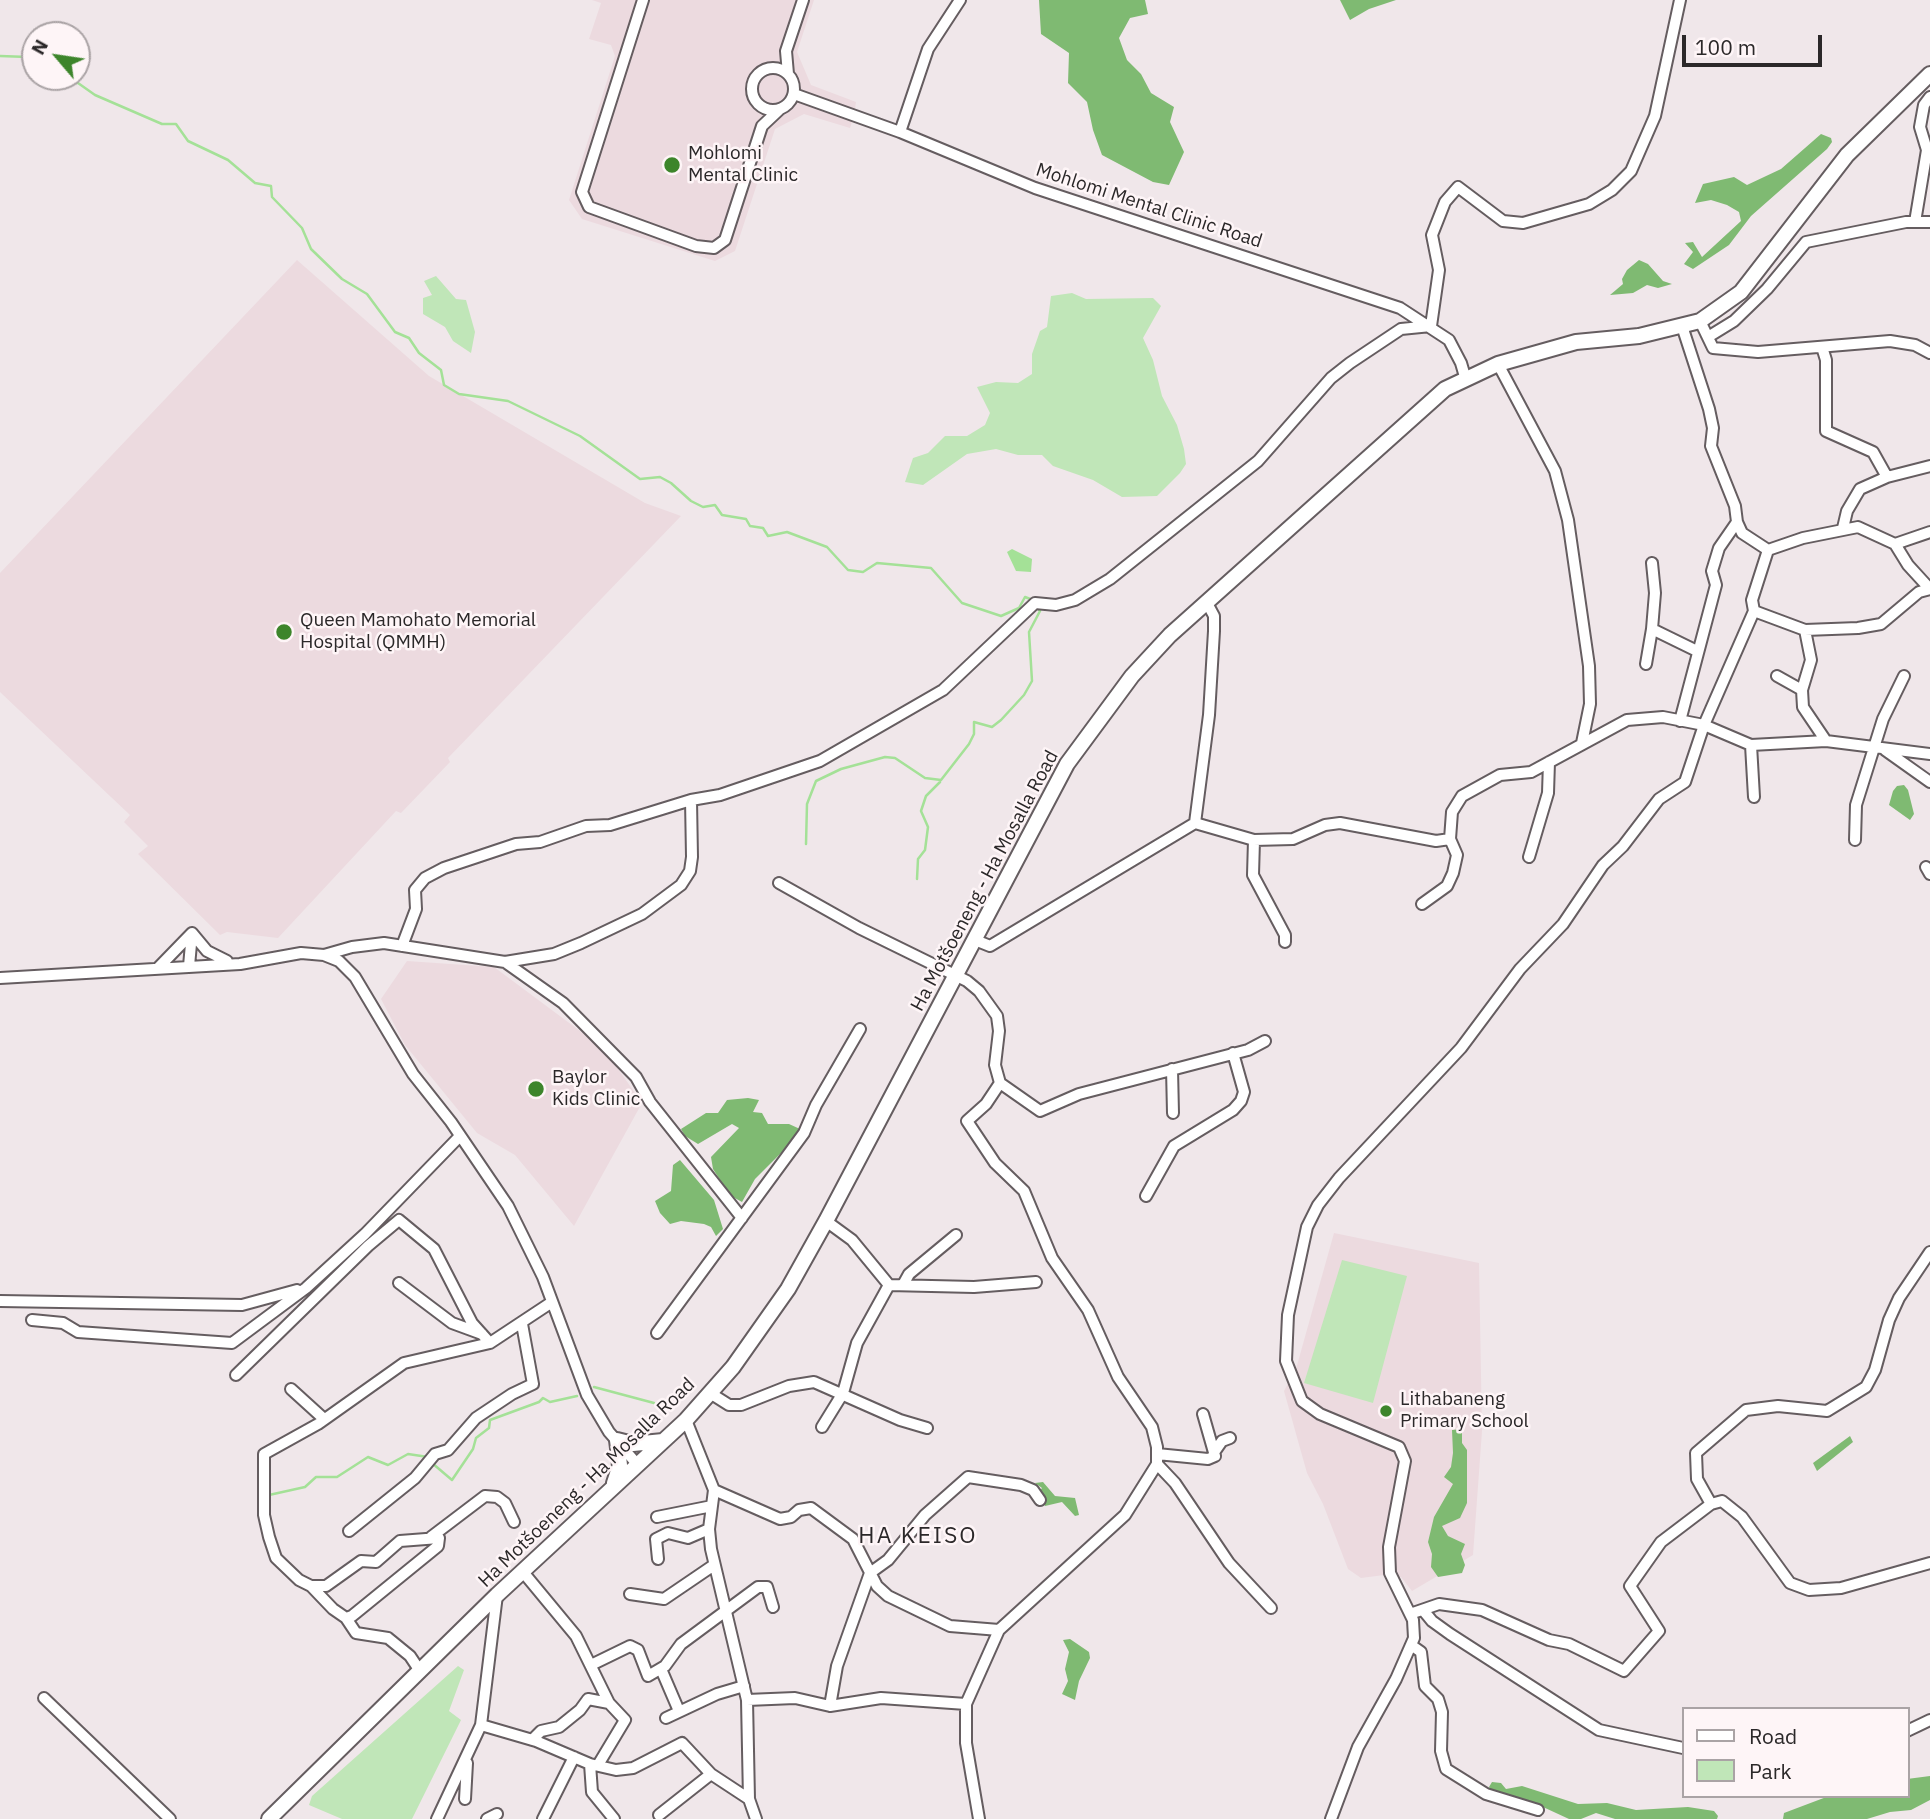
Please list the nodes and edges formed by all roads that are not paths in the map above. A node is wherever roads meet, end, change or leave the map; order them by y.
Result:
1 (643, 0) edge
2 (803, 0) edge
3 (960, 0) edge
4 (1680, 0) edge
5 (788, 74) junction
6 (1930, 74) edge
7 (794, 94) junction
8 (1930, 97) edge
9 (779, 110) junction
10 (900, 132) junction
11 (1915, 222) junction
12 (1930, 222) edge
13 (1700, 321) junction
14 (1431, 326) junction
15 (1682, 326) junction
16 (1708, 337) junction
17 (1822, 347) junction
18 (1930, 353) edge
19 (1498, 364) junction
20 (1466, 380) junction
21 (1930, 466) edge
22 (1887, 477) junction
23 (1737, 522) junction
24 (1843, 528) junction
25 (1930, 532) edge
26 (1895, 544) junction
27 (1768, 550) junction
28 (1652, 563) dead end
29 (1930, 589) edge
30 (1207, 603) junction
31 (1754, 611) junction
32 (1652, 629) junction
33 (1805, 630) junction
34 (1697, 651) junction
35 (1646, 664) dead end
36 (1777, 676) dead end
37 (1904, 676) dead end
38 (1802, 690) junction
39 (1680, 721) junction
40 (1704, 724) junction
41 (1826, 741) junction
42 (1582, 743) junction
43 (1751, 745) junction
44 (1879, 749) junction
45 (1930, 754) edge
46 (1549, 762) junction
47 (1930, 782) edge
48 (1754, 797) dead end
49 (691, 800) junction
50 (1195, 823) junction
51 (1450, 839) junction
52 (1254, 840) junction
53 (1855, 840) dead end
54 (1529, 857) dead end
55 (779, 883) dead end
56 (1422, 904) dead end
57 (192, 933) junction
58 (975, 940) junction
59 (1285, 942) dead end
60 (402, 946) junction
61 (324, 955) junction
62 (505, 962) junction
63 (240, 964) junction
64 (189, 966) junction
65 (158, 968) junction
66 (957, 976) junction
67 (0, 978) edge
68 (860, 1029) dead end
69 (1265, 1041) dead end
70 (1233, 1053) junction
71 (1172, 1069) junction
72 (1000, 1083) junction
73 (1173, 1113) dead end
74 (460, 1136) junction
75 (1146, 1196) dead end
76 (742, 1218) junction
77 (827, 1221) junction
78 (957, 1235) dead end
79 (1930, 1252) edge
80 (1036, 1282) dead end
81 (399, 1283) dead end
82 (904, 1283) junction
83 (889, 1285) junction
84 (306, 1288) junction
85 (0, 1301) edge
86 (552, 1302) junction
87 (32, 1320) dead end
88 (522, 1324) junction
89 (657, 1333) dead end
90 (487, 1339) junction
91 (236, 1375) dead end
92 (291, 1389) dead end
93 (710, 1393) junction
94 (843, 1393) junction
95 (1203, 1414) dead end
96 (324, 1419) junction
97 (686, 1420) junction
98 (822, 1427) dead end
99 (927, 1428) dead end
100 (1230, 1438) dead end
101 (617, 1440) junction
102 (663, 1441) junction
103 (1215, 1451) junction
104 (1157, 1459) junction
105 (637, 1464) junction
106 (612, 1488) junction
107 (714, 1490) junction
108 (1040, 1500) dead end
109 (1711, 1504) junction
110 (712, 1506) junction
111 (657, 1517) dead end
112 (514, 1522) dead end
113 (709, 1529) junction
114 (349, 1531) dead end
115 (431, 1536) junction
116 (658, 1559) dead end
117 (1930, 1563) edge
118 (714, 1565) junction
119 (523, 1572) junction
120 (870, 1573) junction
121 (311, 1586) junction
122 (630, 1594) dead end
123 (497, 1595) junction
124 (773, 1607) dead end
125 (1270, 1608) dead end
126 (1423, 1610) junction
127 (726, 1611) junction
128 (1410, 1614) junction
129 (346, 1618) junction
130 (999, 1630) junction
131 (1411, 1645) junction
132 (591, 1665) junction
133 (661, 1669) junction
134 (420, 1671) junction
135 (744, 1686) junction
136 (44, 1698) dead end
137 (747, 1700) junction
138 (609, 1703) junction
139 (967, 1704) junction
140 (830, 1706) junction
141 (679, 1711) junction
142 (666, 1718) dead end
143 (1930, 1720) edge
144 (481, 1725) junction
145 (1909, 1730) edge
146 (532, 1740) junction
147 (1682, 1748) edge
148 (467, 1757) junction
149 (574, 1757) junction
150 (594, 1765) junction
151 (711, 1774) junction
152 (465, 1799) dead end
153 (749, 1799) junction
154 (1538, 1810) dead end
155 (659, 1815) dead end
156 (170, 1819) edge
157 (269, 1819) edge
158 (437, 1819) edge
159 (543, 1819) edge
160 (614, 1819) edge
161 (756, 1819) edge
162 (979, 1819) edge
163 (1331, 1819) edge

1 - 9 street
2 - 5 street
3 - 10 street
4 - 14 street
5 - 7 street
5 - 9 street
6 - 13 main road, Ha Motšoeneng - Ha Mosalla Road
7 - 9 street
7 - 10 street, Mohlomi Mental Clinic Road
8 - 11 street
10 - 14 street, Mohlomi Mental Clinic Road
11 - 12 street
11 - 16 street
13 - 15 main road, Ha Motšoeneng - Ha Mosalla Road
13 - 16 street
14 - 20 street, Mohlomi Mental Clinic Road
14 - 49 street
15 - 19 main road, Ha Motšoeneng - Ha Mosalla Road
15 - 23 street
16 - 17 street
17 - 18 street
17 - 22 street
19 - 20 main road, Ha Motšoeneng - Ha Mosalla Road
19 - 42 street
20 - 30 main road, Ha Motšoeneng - Ha Mosalla Road
21 - 22 street
22 - 24 street
23 - 27 street
23 - 34 street
24 - 26 street
24 - 27 street
25 - 26 street
26 - 29 street
27 - 31 street
28 - 32 street
29 - 33 street
30 - 50 street
30 - 58 main road, Ha Motšoeneng - Ha Mosalla Road
31 - 33 street
31 - 40 street
32 - 34 street
32 - 35 street
33 - 38 street
34 - 39 street
36 - 38 street
37 - 44 street
38 - 41 street
39 - 40 street
39 - 42 street
40 - 43 street
40 - 128 street
41 - 43 street
41 - 44 street
42 - 46 street
43 - 48 street
44 - 45 street
44 - 47 street
44 - 53 street
46 - 51 street
46 - 54 street
49 - 60 street
49 - 62 street
50 - 52 street
50 - 58 street
51 - 52 street
51 - 56 street
52 - 59 street
55 - 66 street
57 - 63 street
57 - 64 street
57 - 65 street
58 - 66 main road, Ha Motšoeneng - Ha Mosalla Road
60 - 61 street
60 - 62 street
61 - 63 street
61 - 74 street
62 - 76 street
63 - 64 street
64 - 65 street
65 - 67 street
66 - 72 street
66 - 77 main road, Ha Motšoeneng - Ha Mosalla Road
68 - 76 street
69 - 70 street
70 - 71 street
70 - 75 street
71 - 72 street
71 - 73 street
72 - 104 street
74 - 84 street
74 - 86 street
76 - 89 street
77 - 83 street
77 - 93 main road, Ha Motšoeneng - Ha Mosalla Road
78 - 82 street
79 - 109 street
80 - 82 street
81 - 90 street
82 - 83 street
83 - 94 street
84 - 85 street
84 - 87 street
86 - 88 street
86 - 101 street
88 - 90 street
88 - 114 street
90 - 91 street
90 - 96 street
92 - 96 street
93 - 94 street
93 - 97 main road, Ha Motšoeneng - Ha Mosalla Road
94 - 98 street
94 - 99 street
95 - 103 street
96 - 121 street
97 - 102 main road, Ha Motšoeneng - Ha Mosalla Road
97 - 107 street
100 - 103 street
101 - 102 main road
101 - 105 street
101 - 106 main road
102 - 105 main road, Ha Motšoeneng - Ha Mosalla Road
103 - 104 street
104 - 125 street
104 - 130 street
105 - 106 main road, Ha Motšoeneng - Ha Mosalla Road
106 - 119 main road, Ha Motšoeneng - Ha Mosalla Road
107 - 110 street
107 - 120 street
108 - 120 street
109 - 117 street
109 - 126 street
110 - 111 street
110 - 113 street
112 - 115 street
113 - 116 street
113 - 118 street
115 - 121 street
115 - 129 street
118 - 122 street
118 - 127 street
119 - 123 main road, Ha Motšoeneng - Ha Mosalla Road
119 - 132 street
120 - 130 street
120 - 140 street
121 - 129 street
123 - 134 main road, Ha Motšoeneng - Ha Mosalla Road
123 - 144 street
124 - 127 street
126 - 128 street
126 - 147 street
127 - 133 street
127 - 135 street
128 - 131 street
129 - 134 street
130 - 139 street
131 - 154 street
131 - 163 street
132 - 133 street
132 - 138 street
133 - 141 street
134 - 157 main road, Ha Motšoeneng - Ha Mosalla Road
135 - 137 street
135 - 141 street
136 - 156 street
137 - 140 street
137 - 153 street
138 - 146 street
138 - 150 street
139 - 140 street
139 - 162 street
141 - 142 street
143 - 145 street
144 - 146 street
144 - 148 street
146 - 149 street
148 - 152 street
148 - 158 street
149 - 150 street
149 - 159 street
150 - 151 street
150 - 160 street
151 - 153 street
151 - 155 street
153 - 161 street

